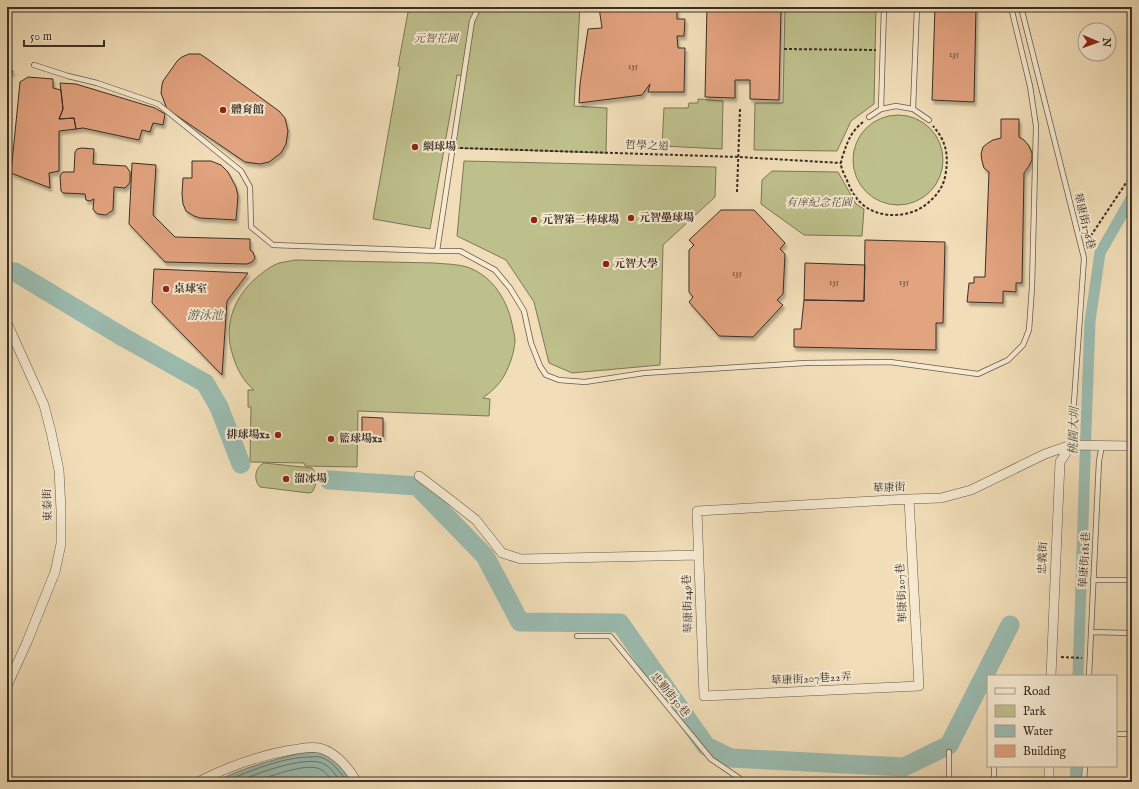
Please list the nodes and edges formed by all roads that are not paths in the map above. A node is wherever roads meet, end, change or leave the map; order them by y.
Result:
1 (479, 7) edge
2 (884, 7) edge
3 (917, 7) edge
4 (1012, 7) edge
5 (1021, 7) edge
6 (34, 65) dead end
7 (881, 109) junction
8 (913, 109) junction
9 (869, 117) road end
10 (929, 120) road end
11 (437, 251) junction
12 (7, 323) edge
13 (1071, 445) junction
14 (1102, 445) junction
15 (1132, 446) edge
16 (418, 476) dead end
17 (909, 499) junction
18 (697, 511) joint
19 (698, 555) junction
20 (1093, 580) junction
21 (1132, 580) edge
22 (1091, 632) junction
23 (1130, 634) dead end
24 (577, 636) dead end
25 (1051, 675) edge
26 (1089, 675) edge
27 (7, 686) edge
28 (919, 686) joint
29 (704, 696) joint
30 (1117, 734) edge
31 (1132, 734) edge
32 (949, 752) dead end
33 (994, 767) edge
34 (1050, 767) edge
35 (1085, 767) edge
36 (198, 782) edge
37 (357, 782) edge
38 (745, 782) edge
39 (949, 782) edge
40 (994, 782) edge
41 (1049, 782) edge
42 (1084, 782) edge

1 - 11 lane
2 - 7 lane
3 - 8 lane
4 - 11 lane
5 - 13 lane, 華康街176巷
6 - 11 lane
7 - 8 lane
7 - 9 lane
8 - 10 lane
12 - 27 street, 東泰街
13 - 14 street, 華康街
13 - 17 street, 華康街
13 - 25 street, 忠義街
14 - 15 street
14 - 20 lane, 華康街181巷
16 - 19 street
17 - 18 street, 華康街
17 - 28 street, 華康街207巷
18 - 19 street, 華康街249巷
19 - 29 street, 華康街249巷
20 - 21 lane
20 - 22 lane, 華康街181巷
22 - 23 lane
22 - 26 lane, 華康街181巷
24 - 38 lane, 忠勤街50巷
28 - 29 street, 華康街207巷22弄
30 - 31 lane
32 - 39 lane
33 - 40 lane
34 - 41 street
35 - 42 lane
36 - 37 street

